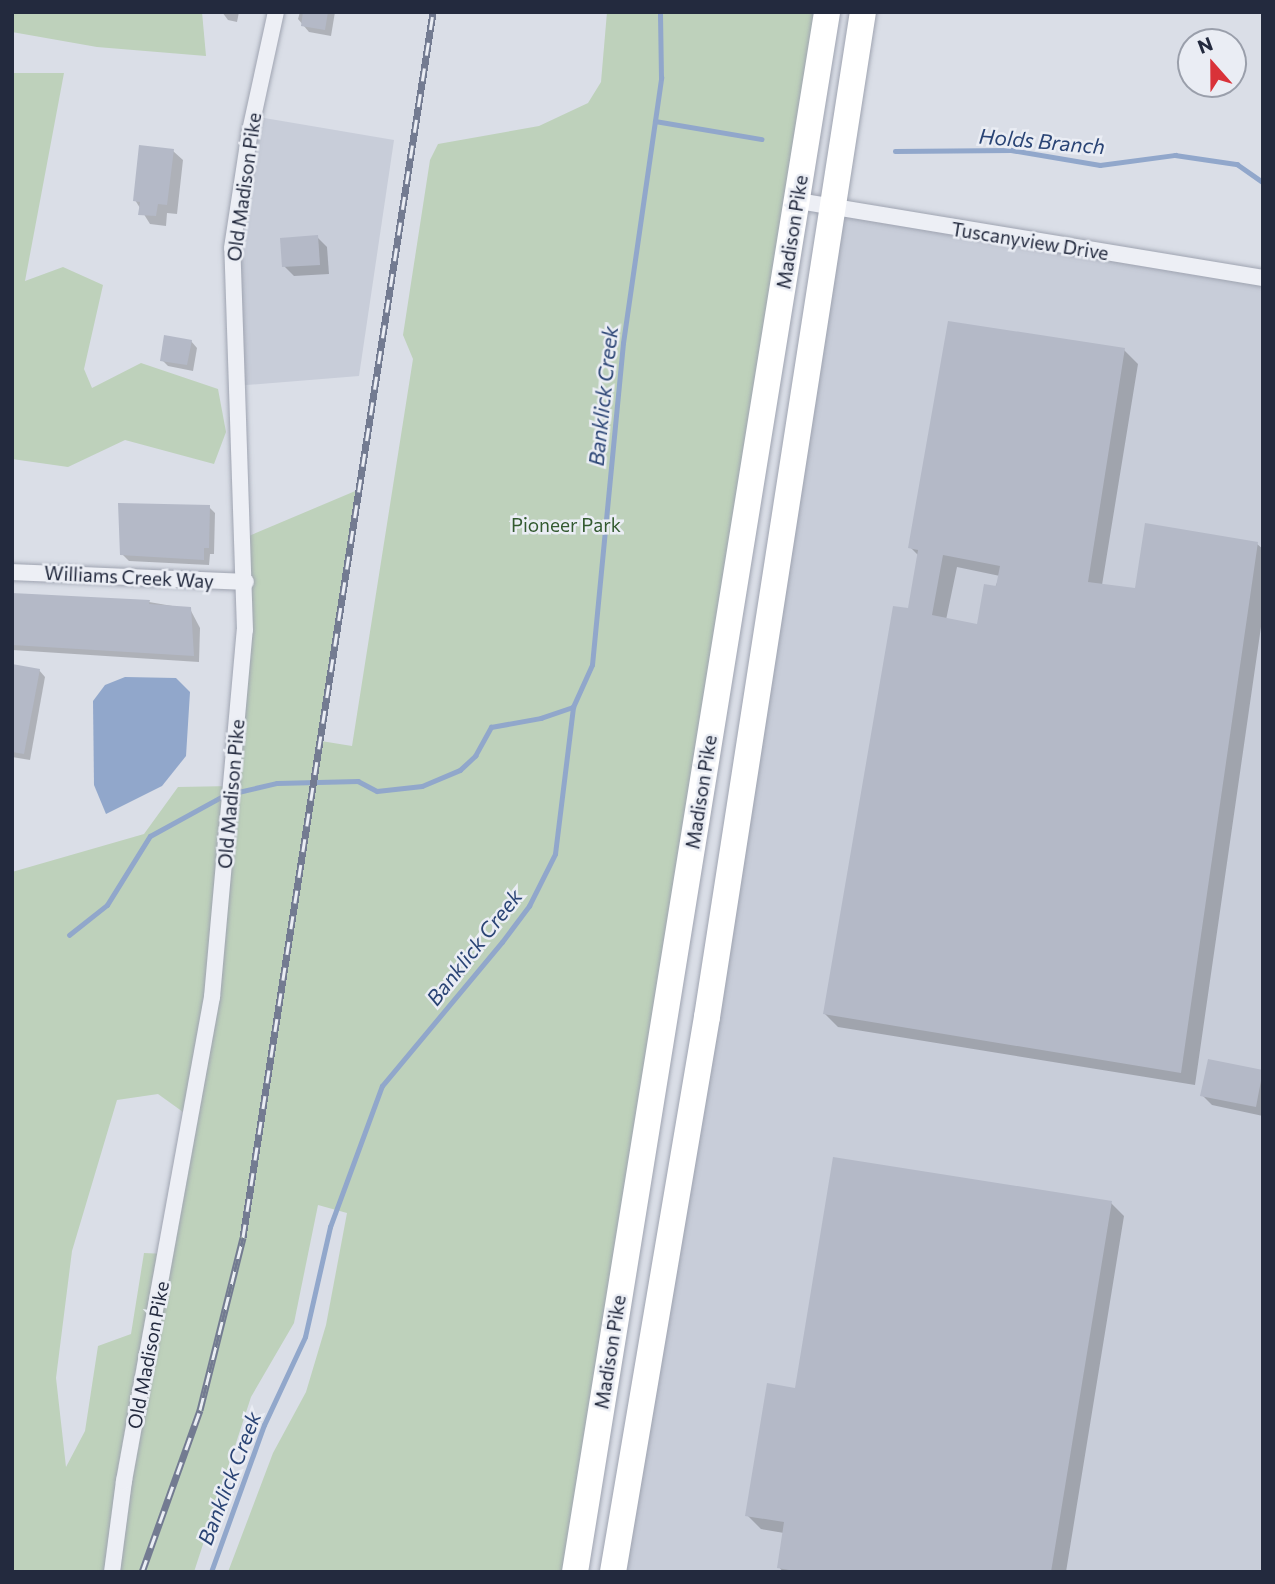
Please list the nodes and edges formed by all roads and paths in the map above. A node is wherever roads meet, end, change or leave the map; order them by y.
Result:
1 (276, 12) edge
2 (827, 12) edge
3 (863, 12) edge
4 (798, 201) junction
5 (833, 208) junction
6 (1263, 278) edge
7 (12, 572) edge
8 (246, 582) junction
9 (112, 1572) edge
10 (575, 1572) edge
11 (613, 1572) edge

1 - 8 street, Old Madison Pike
2 - 4 main road, Madison Pike
3 - 5 main road, Madison Pike
4 - 5 street, Tuscanyview Drive
4 - 10 main road, Madison Pike
5 - 6 street, Tuscanyview Drive
5 - 11 main road, Madison Pike
7 - 8 street, Williams Creek Way
8 - 9 street, Old Madison Pike

